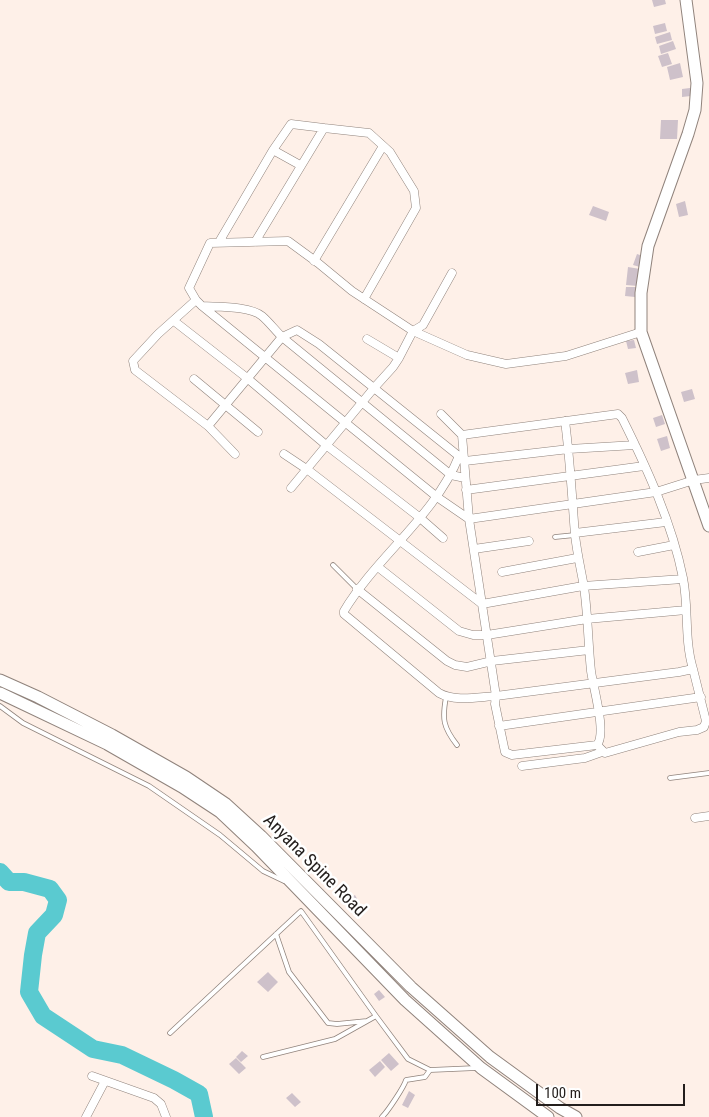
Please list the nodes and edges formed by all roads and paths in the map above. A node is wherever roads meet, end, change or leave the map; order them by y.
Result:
1 (686, 0) edge
2 (324, 128) junction
3 (383, 146) junction
4 (273, 150) junction
5 (300, 165) junction
6 (219, 242) junction
7 (255, 242) junction
8 (314, 261) junction
9 (452, 273) dead end
10 (364, 299) junction
11 (196, 300) junction
12 (202, 306) junction
13 (174, 321) junction
14 (413, 330) junction
15 (641, 332) junction
16 (282, 337) junction
17 (367, 339) dead end
18 (264, 357) junction
19 (399, 358) junction
20 (246, 378) junction
21 (194, 379) dead end
22 (374, 388) junction
23 (362, 403) junction
24 (226, 406) junction
25 (441, 414) dead end
26 (565, 421) junction
27 (347, 422) junction
28 (208, 426) junction
29 (258, 432) dead end
30 (462, 435) junction
31 (326, 445) junction
32 (635, 445) junction
33 (569, 450) junction
34 (235, 454) dead end
35 (284, 454) dead end
36 (462, 459) junction
37 (644, 466) junction
38 (308, 470) junction
39 (451, 475) junction
40 (572, 476) junction
41 (465, 478) junction
42 (709, 478) edge
43 (694, 480) junction
44 (291, 488) dead end
45 (466, 490) junction
46 (656, 492) junction
47 (437, 497) junction
48 (572, 503) junction
49 (419, 517) junction
50 (469, 519) junction
51 (666, 522) junction
52 (709, 526) edge
53 (575, 534) junction
54 (555, 537) dead end
55 (443, 538) dead end
56 (400, 541) junction
57 (529, 541) dead end
58 (674, 546) junction
59 (474, 549) junction
60 (638, 552) dead end
61 (577, 558) junction
62 (333, 565) dead end
63 (378, 567) junction
64 (502, 572) dead end
65 (683, 579) junction
66 (584, 586) junction
67 (357, 589) junction
68 (482, 604) junction
69 (686, 610) junction
70 (587, 619) junction
71 (487, 635) junction
72 (589, 650) junction
73 (492, 661) junction
74 (693, 669) junction
75 (0, 680) edge
76 (592, 683) junction
77 (0, 693) edge
78 (446, 696) junction
79 (496, 696) junction
80 (701, 697) junction
81 (0, 706) edge
82 (599, 713) junction
83 (499, 726) junction
84 (457, 745) dead end
85 (600, 748) junction
86 (522, 766) dead end
87 (709, 774) edge
88 (670, 778) dead end
89 (709, 816) edge
90 (695, 818) dead end
91 (292, 884) junction
92 (276, 934) junction
93 (376, 1016) junction
94 (367, 1021) junction
95 (170, 1033) dead end
96 (263, 1058) dead end
97 (481, 1068) junction
98 (430, 1070) junction
99 (92, 1076) dead end
100 (105, 1081) junction
101 (86, 1117) edge
102 (166, 1117) edge
103 (382, 1117) edge
104 (548, 1117) edge
105 (576, 1117) edge

1 - 15 main road
2 - 3 street
2 - 4 street
2 - 5 street
3 - 8 street
3 - 10 street
4 - 5 street
4 - 6 street
5 - 7 street
6 - 7 street
6 - 11 street
7 - 8 street
8 - 10 street
9 - 14 street
10 - 14 street
11 - 12 street
11 - 13 street
12 - 16 street
12 - 18 street
13 - 20 street
13 - 28 street
14 - 15 street
14 - 19 street
15 - 43 main road
16 - 18 street
16 - 22 street
16 - 23 street
17 - 19 street
18 - 20 street
18 - 27 street
19 - 22 street
20 - 24 street
20 - 31 street
21 - 24 street
22 - 23 street
22 - 36 street
23 - 27 street
23 - 39 street
24 - 28 street
24 - 29 street
25 - 30 street
26 - 30 street
26 - 32 street
26 - 33 street
27 - 31 street
27 - 47 street
28 - 34 street
30 - 36 street
31 - 38 street
31 - 49 street
32 - 33 street
32 - 37 street
33 - 36 street
33 - 40 street
35 - 38 street
36 - 39 street
36 - 41 street
37 - 40 street
37 - 46 street
38 - 44 street
38 - 56 street
39 - 41 street
39 - 47 street
40 - 45 street
40 - 48 street
41 - 45 street
42 - 43 street
43 - 46 street
43 - 52 main road
45 - 50 street
46 - 48 street
46 - 51 street
47 - 49 street
47 - 50 street
48 - 50 street
48 - 53 street
49 - 55 street
49 - 56 street
50 - 59 street
51 - 53 street
51 - 58 street
53 - 54 lane
53 - 61 street
56 - 63 street
56 - 68 street
57 - 59 street
58 - 60 street
58 - 65 street
59 - 68 street
61 - 64 street
61 - 66 street
62 - 67 lane
63 - 67 street
63 - 71 street
65 - 66 street
65 - 69 street
66 - 68 street
66 - 70 street
67 - 73 street
67 - 78 street
68 - 71 street
69 - 70 street
69 - 74 street
70 - 71 street
70 - 72 street
71 - 73 street
72 - 73 street
72 - 76 street
73 - 79 street
74 - 76 street
74 - 80 street
75 - 105 main road, Anyana Spine Road
76 - 79 street
76 - 82 street
77 - 91 main road, Anyana Spine Road
78 - 79 street
78 - 84 lane
79 - 83 street
80 - 82 street
80 - 85 street
81 - 91 lane
82 - 83 street
82 - 85 street
83 - 85 street
85 - 86 street
87 - 88 lane
89 - 90 street
91 - 97 main road, Anyana Spine Road
92 - 93 lane
92 - 94 lane
92 - 95 lane
93 - 94 lane
93 - 98 lane
94 - 96 lane
97 - 98 lane
97 - 104 main road, Anyana Spine Road
98 - 103 lane
99 - 100 street
100 - 101 street
100 - 102 street

